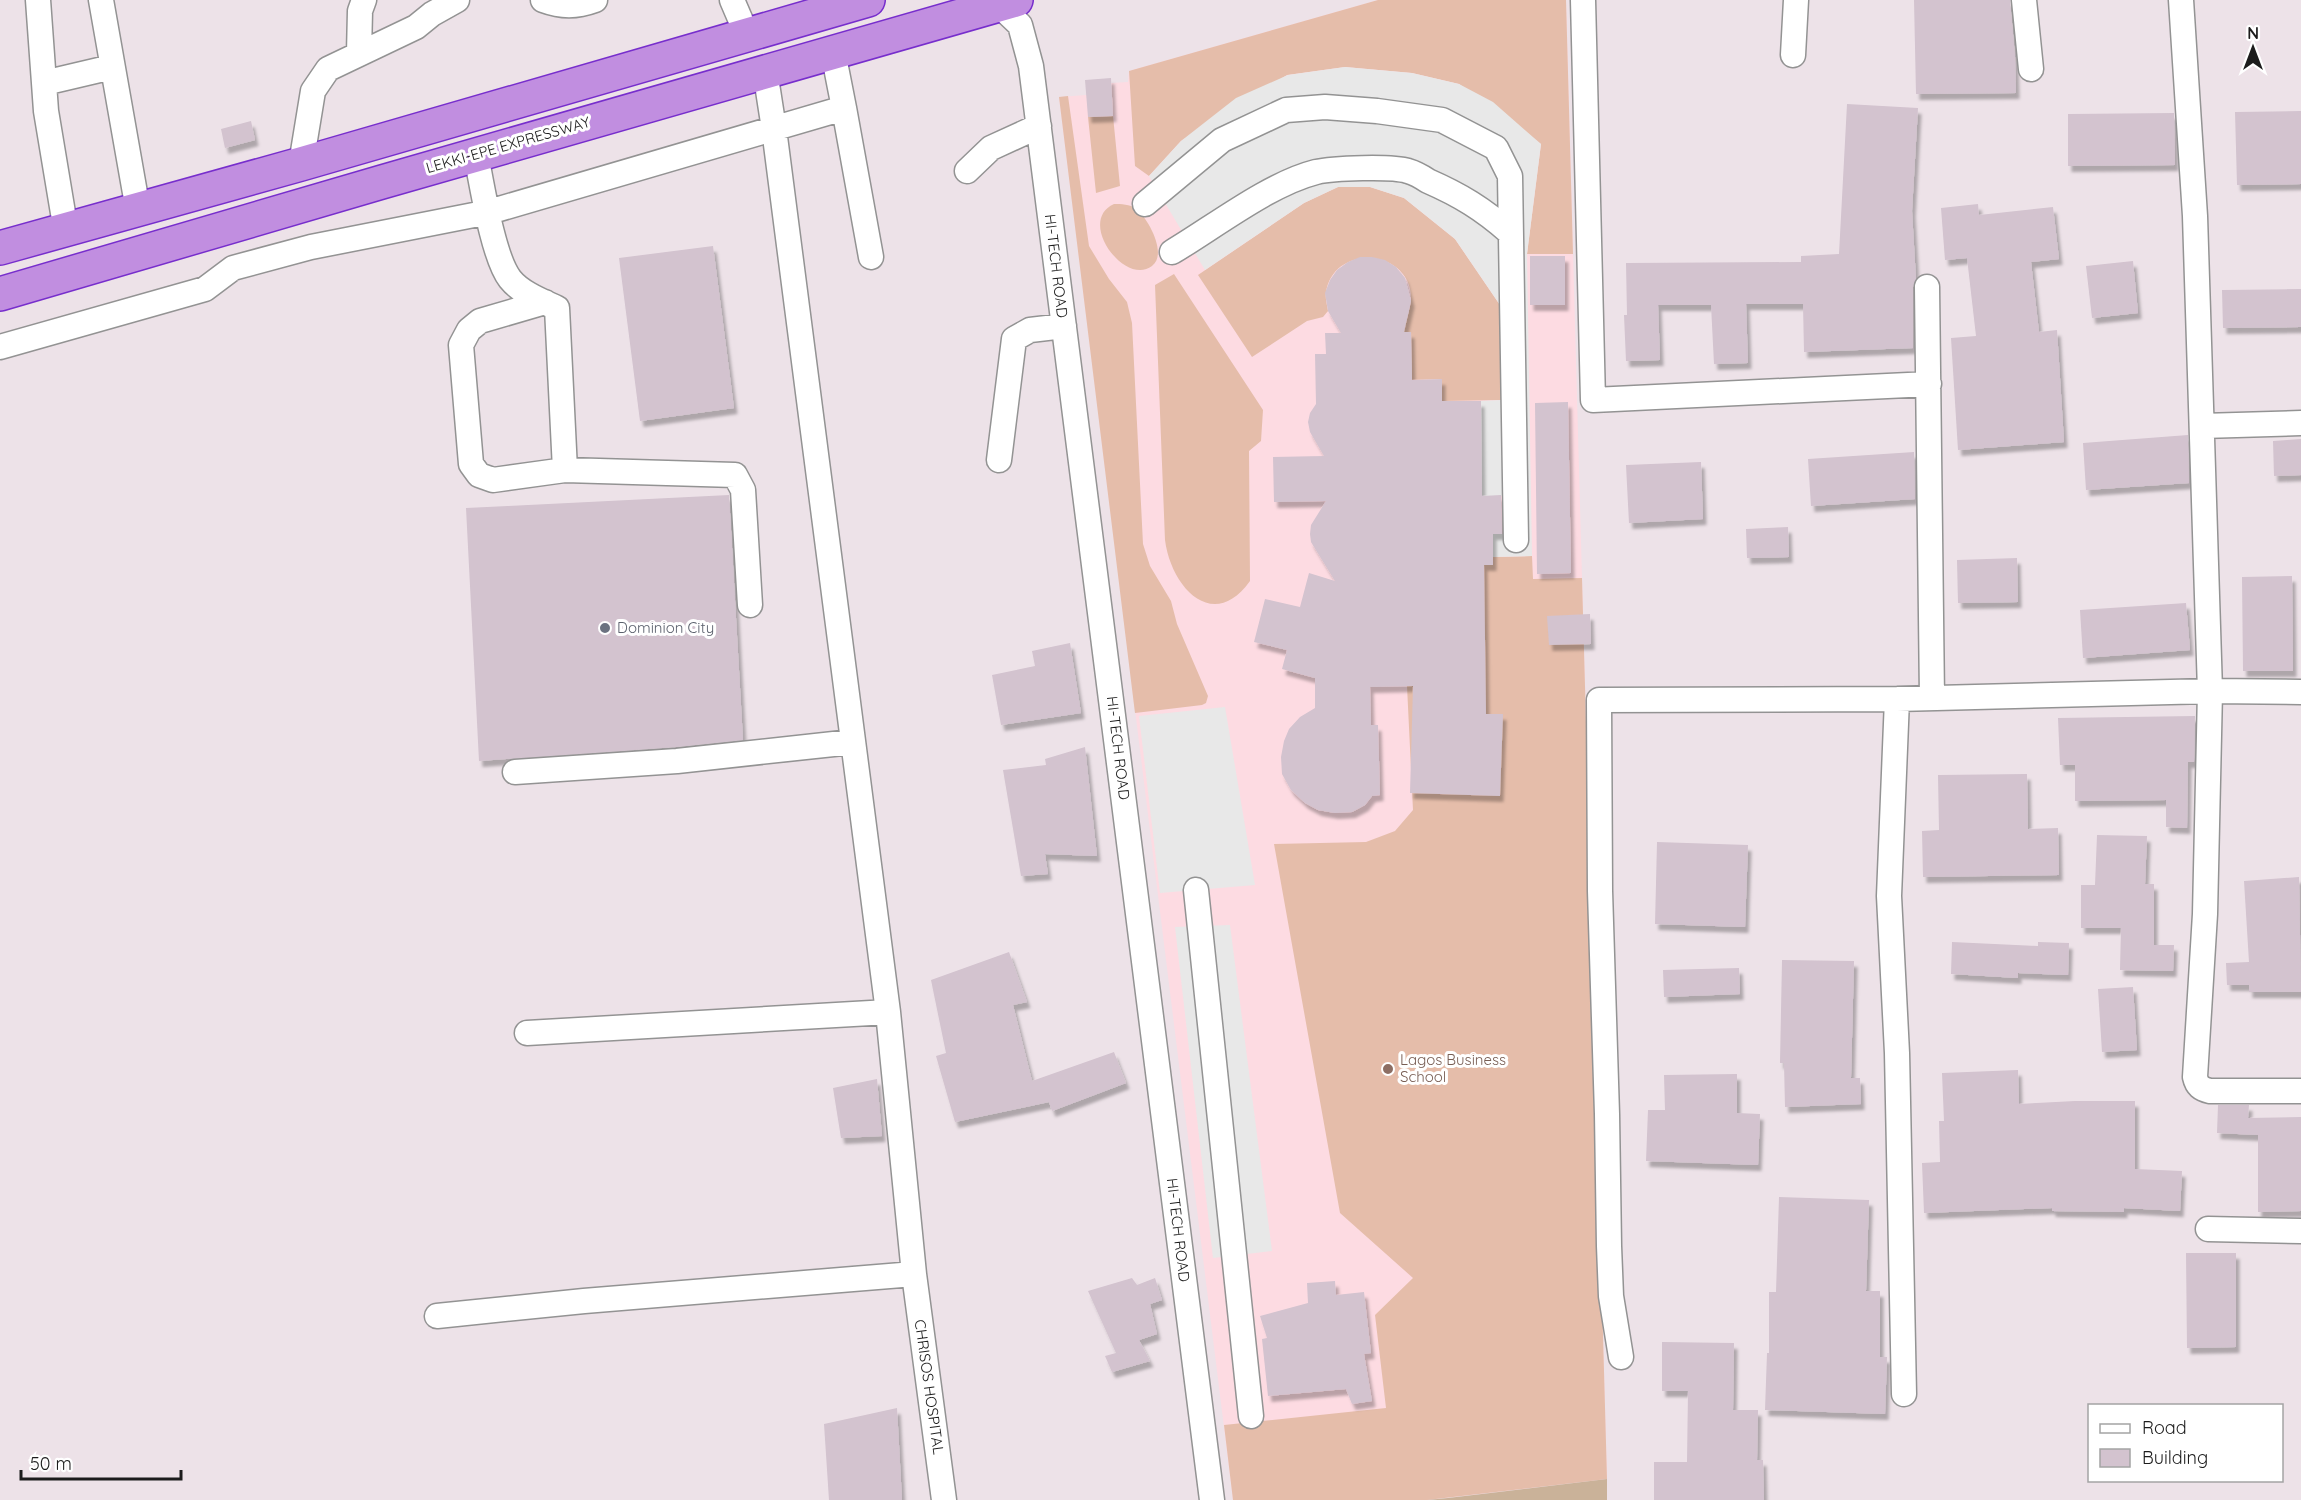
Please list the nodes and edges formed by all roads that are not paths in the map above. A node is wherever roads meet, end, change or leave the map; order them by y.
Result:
1 (38, 0) edge
2 (101, 0) edge
3 (364, 0) edge
4 (457, 0) edge
5 (543, 0) edge
6 (595, 0) edge
7 (732, 0) edge
8 (868, 0) edge
9 (1583, 0) edge
10 (1796, 0) edge
11 (2024, 0) edge
12 (2181, 0) edge
13 (1008, 3) edge
14 (747, 35) junction
15 (359, 52) junction
16 (833, 52) junction
17 (1793, 55) dead end
18 (112, 68) junction
19 (2031, 69) dead end
20 (765, 71) junction
21 (44, 83) junction
22 (844, 108) junction
23 (1039, 126) junction
24 (774, 129) junction
25 (476, 155) junction
26 (301, 164) junction
27 (968, 171) dead end
28 (1145, 204) dead end
29 (138, 210) junction
30 (489, 212) junction
31 (66, 231) junction
32 (1509, 232) junction
33 (0, 248) edge
34 (1172, 252) dead end
35 (870, 257) dead end
36 (1927, 287) dead end
37 (0, 294) edge
38 (545, 302) junction
39 (1064, 326) junction
40 (0, 347) edge
41 (1929, 384) junction
42 (2301, 423) edge
43 (2202, 426) junction
44 (999, 460) dead end
45 (565, 471) junction
46 (1516, 540) dead end
47 (750, 605) dead end
48 (2210, 691) junction
49 (2301, 692) edge
50 (1932, 698) junction
51 (1897, 699) junction
52 (852, 742) junction
53 (515, 772) dead end
54 (1196, 890) dead end
55 (888, 1012) junction
56 (526, 1033) dead end
57 (2301, 1090) edge
58 (2208, 1229) dead end
59 (2301, 1231) edge
60 (914, 1274) junction
61 (437, 1316) dead end
62 (1622, 1357) dead end
63 (1904, 1394) dead end
64 (1251, 1416) dead end
65 (944, 1500) edge
66 (1212, 1500) edge

1 - 21 street
2 - 18 street
3 - 15 street
4 - 15 street
5 - 6 street
7 - 14 street
8 - 14 highway
9 - 41 street
10 - 17 street
11 - 19 street
12 - 43 street
13 - 16 highway, LEKKI-EPE EXPRESSWAY
13 - 23 street, HI-TECH ROAD
14 - 26 highway
15 - 26 street
16 - 20 highway, LEKKI-EPE EXPRESSWAY
16 - 22 street
18 - 21 street
18 - 29 street
20 - 24 street, CHRISOS HOSPITAL
20 - 25 highway, LEKKI-EPE EXPRESSWAY
21 - 31 street
22 - 24 street
22 - 35 street
23 - 27 street
23 - 39 street, HI-TECH ROAD
24 - 30 street
24 - 52 street, CHRISOS HOSPITAL
25 - 30 street
25 - 37 highway, LEKKI-EPE EXPRESSWAY
26 - 29 highway
28 - 32 street
29 - 31 highway
30 - 38 street
30 - 40 street
31 - 33 highway
32 - 34 street
32 - 46 street
36 - 41 street
38 - 45 street
38 - 45 street
39 - 44 street
39 - 66 street, HI-TECH ROAD
41 - 50 street
42 - 43 street
43 - 48 street
45 - 47 street
48 - 49 street
48 - 50 street
48 - 57 street
50 - 51 street
51 - 62 street
51 - 63 street
52 - 53 street
52 - 55 street, CHRISOS HOSPITAL
54 - 64 street
55 - 56 street
55 - 60 street, CHRISOS HOSPITAL
58 - 59 street
60 - 61 street
60 - 65 street, CHRISOS HOSPITAL

